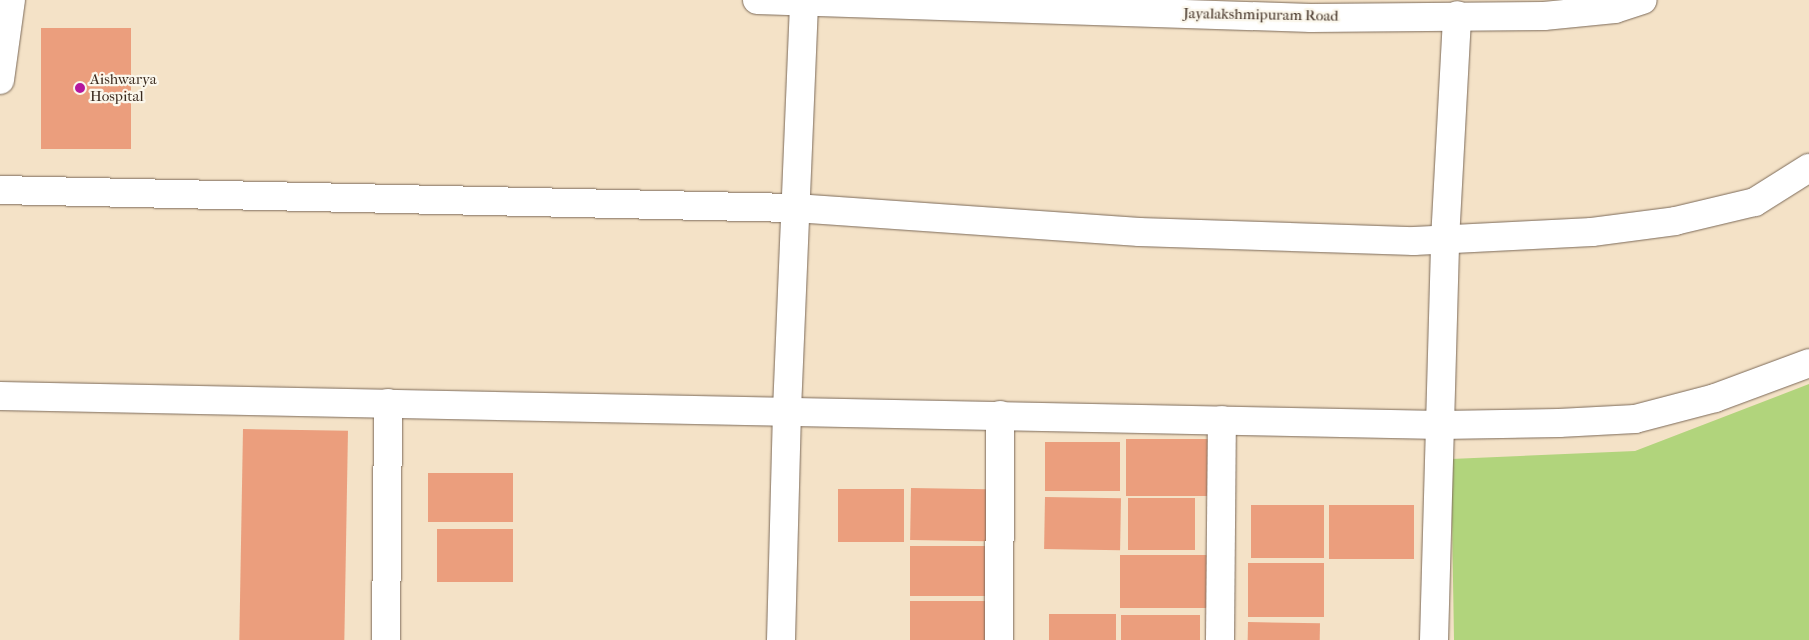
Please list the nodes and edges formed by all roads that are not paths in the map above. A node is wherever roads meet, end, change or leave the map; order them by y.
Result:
1 (11, 0) edge
2 (757, 0) edge
3 (1642, 0) edge
4 (804, 2) junction
5 (1457, 15) junction
6 (0, 80) edge
7 (1809, 168) edge
8 (0, 190) edge
9 (795, 208) junction
10 (1445, 240) junction
11 (1809, 363) edge
12 (0, 396) edge
13 (388, 403) junction
14 (787, 410) junction
15 (1000, 415) junction
16 (1222, 420) junction
17 (1441, 425) junction
18 (386, 640) edge
19 (781, 640) edge
20 (999, 640) edge
21 (1220, 640) edge
22 (1434, 640) edge

1 - 6 street
2 - 4 street, Jayalakshmipuram Road
3 - 5 street, Jayalakshmipuram Road
4 - 5 street, Jayalakshmipuram Road
4 - 9 street
5 - 10 street
7 - 10 street
8 - 9 street
9 - 10 street
9 - 14 street
10 - 17 street
11 - 17 street
12 - 13 street
13 - 14 street
13 - 18 street
14 - 15 street
14 - 19 street
15 - 16 street
15 - 20 street
16 - 17 street
16 - 21 street
17 - 22 street

